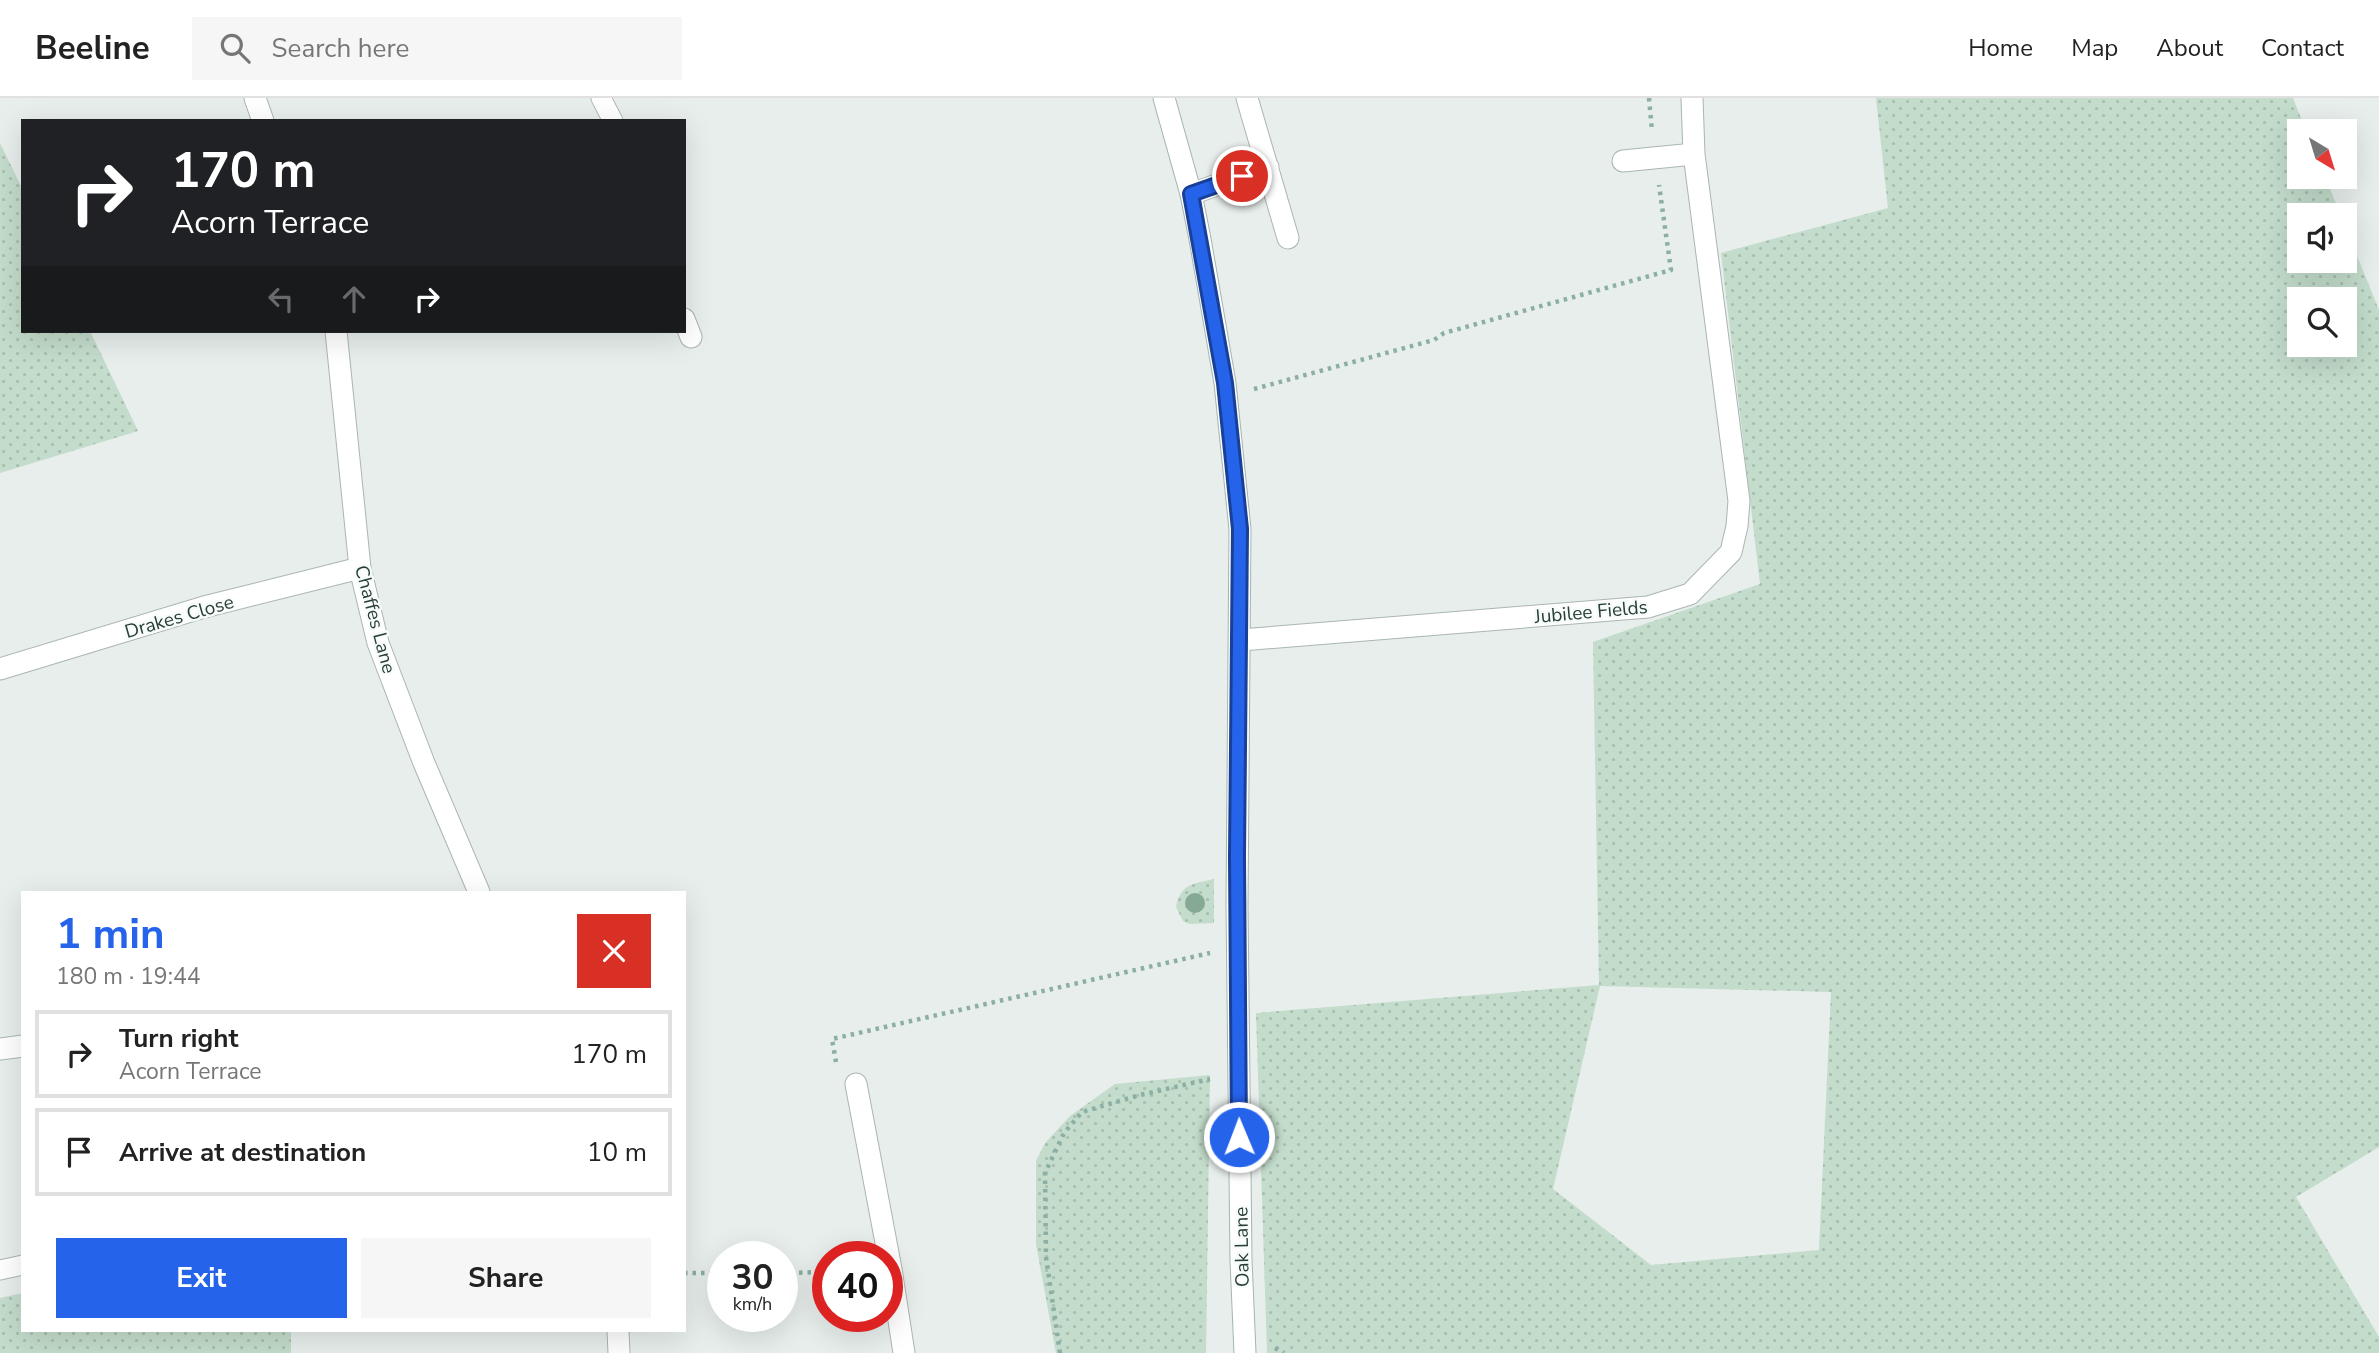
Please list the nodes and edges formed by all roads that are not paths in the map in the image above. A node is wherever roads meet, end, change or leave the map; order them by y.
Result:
1 (255, 98) edge
2 (601, 98) edge
3 (1164, 98) edge
4 (1247, 98) edge
5 (1692, 98) edge
6 (261, 119) edge
7 (612, 119) edge
8 (1694, 154) junction
9 (1623, 161) dead end
10 (1268, 167) junction
11 (1191, 194) junction
12 (1288, 238) dead end
13 (339, 333) edge
14 (360, 568) junction
15 (1241, 640) junction
16 (0, 669) edge
17 (479, 891) edge
18 (21, 1046) edge
19 (0, 1049) edge
20 (856, 1084) road end
21 (21, 1265) edge
22 (0, 1270) edge
23 (618, 1332) edge
24 (619, 1353) edge
25 (904, 1353) edge
26 (1245, 1353) edge

1 - 6 street
2 - 7 lane
3 - 11 street, Oak Lane
4 - 10 street
5 - 8 street, Jubilee Fields
8 - 9 street
8 - 15 street, Jubilee Fields
10 - 11 street
10 - 12 street
11 - 15 street, Oak Lane
13 - 14 street, Chaffes Lane
14 - 16 street, Drakes Close
14 - 17 street, Chaffes Lane
15 - 26 street, Oak Lane
18 - 19 street
20 - 25 street
21 - 22 lane
23 - 24 street

